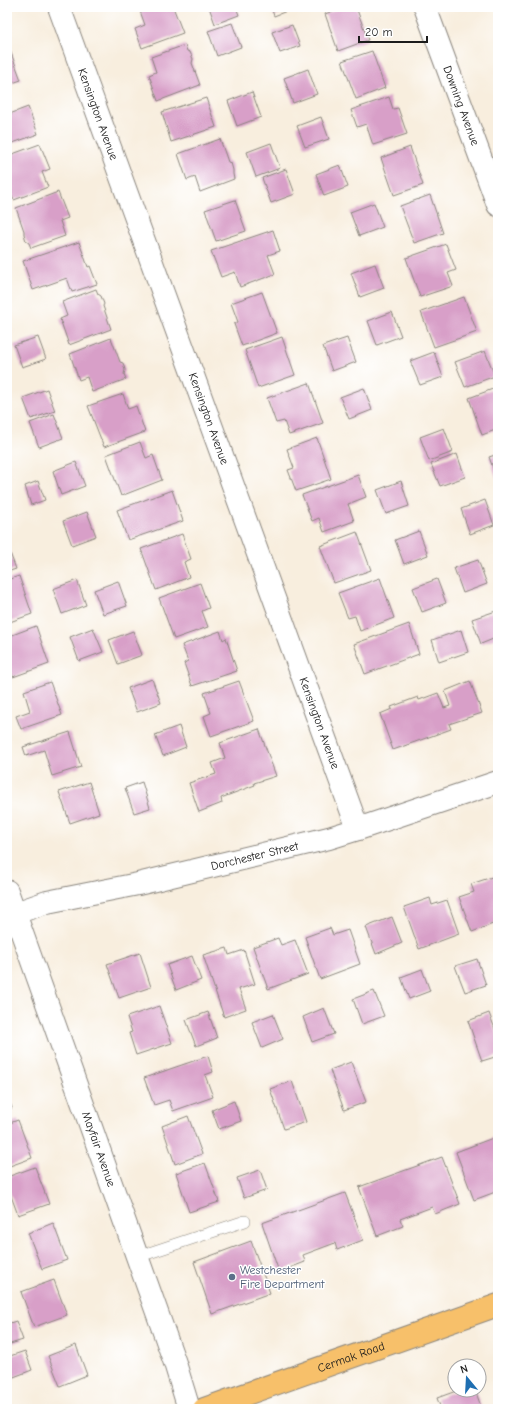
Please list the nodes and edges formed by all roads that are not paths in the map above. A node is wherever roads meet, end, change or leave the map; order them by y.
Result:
1 (59, 7) edge
2 (424, 7) edge
3 (498, 205) edge
4 (498, 782) edge
5 (358, 829) junction
6 (7, 891) edge
7 (11, 915) edge
8 (246, 1221) dead end
9 (137, 1257) junction
10 (498, 1305) edge
11 (189, 1409) edge
12 (204, 1409) edge

1 - 5 street, Kensington Avenue
2 - 3 street, Downing Avenue
4 - 5 street, Dorchester Street
5 - 7 street, Dorchester Street
6 - 7 street, Mayfair Avenue
7 - 9 street, Mayfair Avenue
8 - 9 lane
9 - 11 street, Mayfair Avenue
10 - 12 main road, Cermak Road

